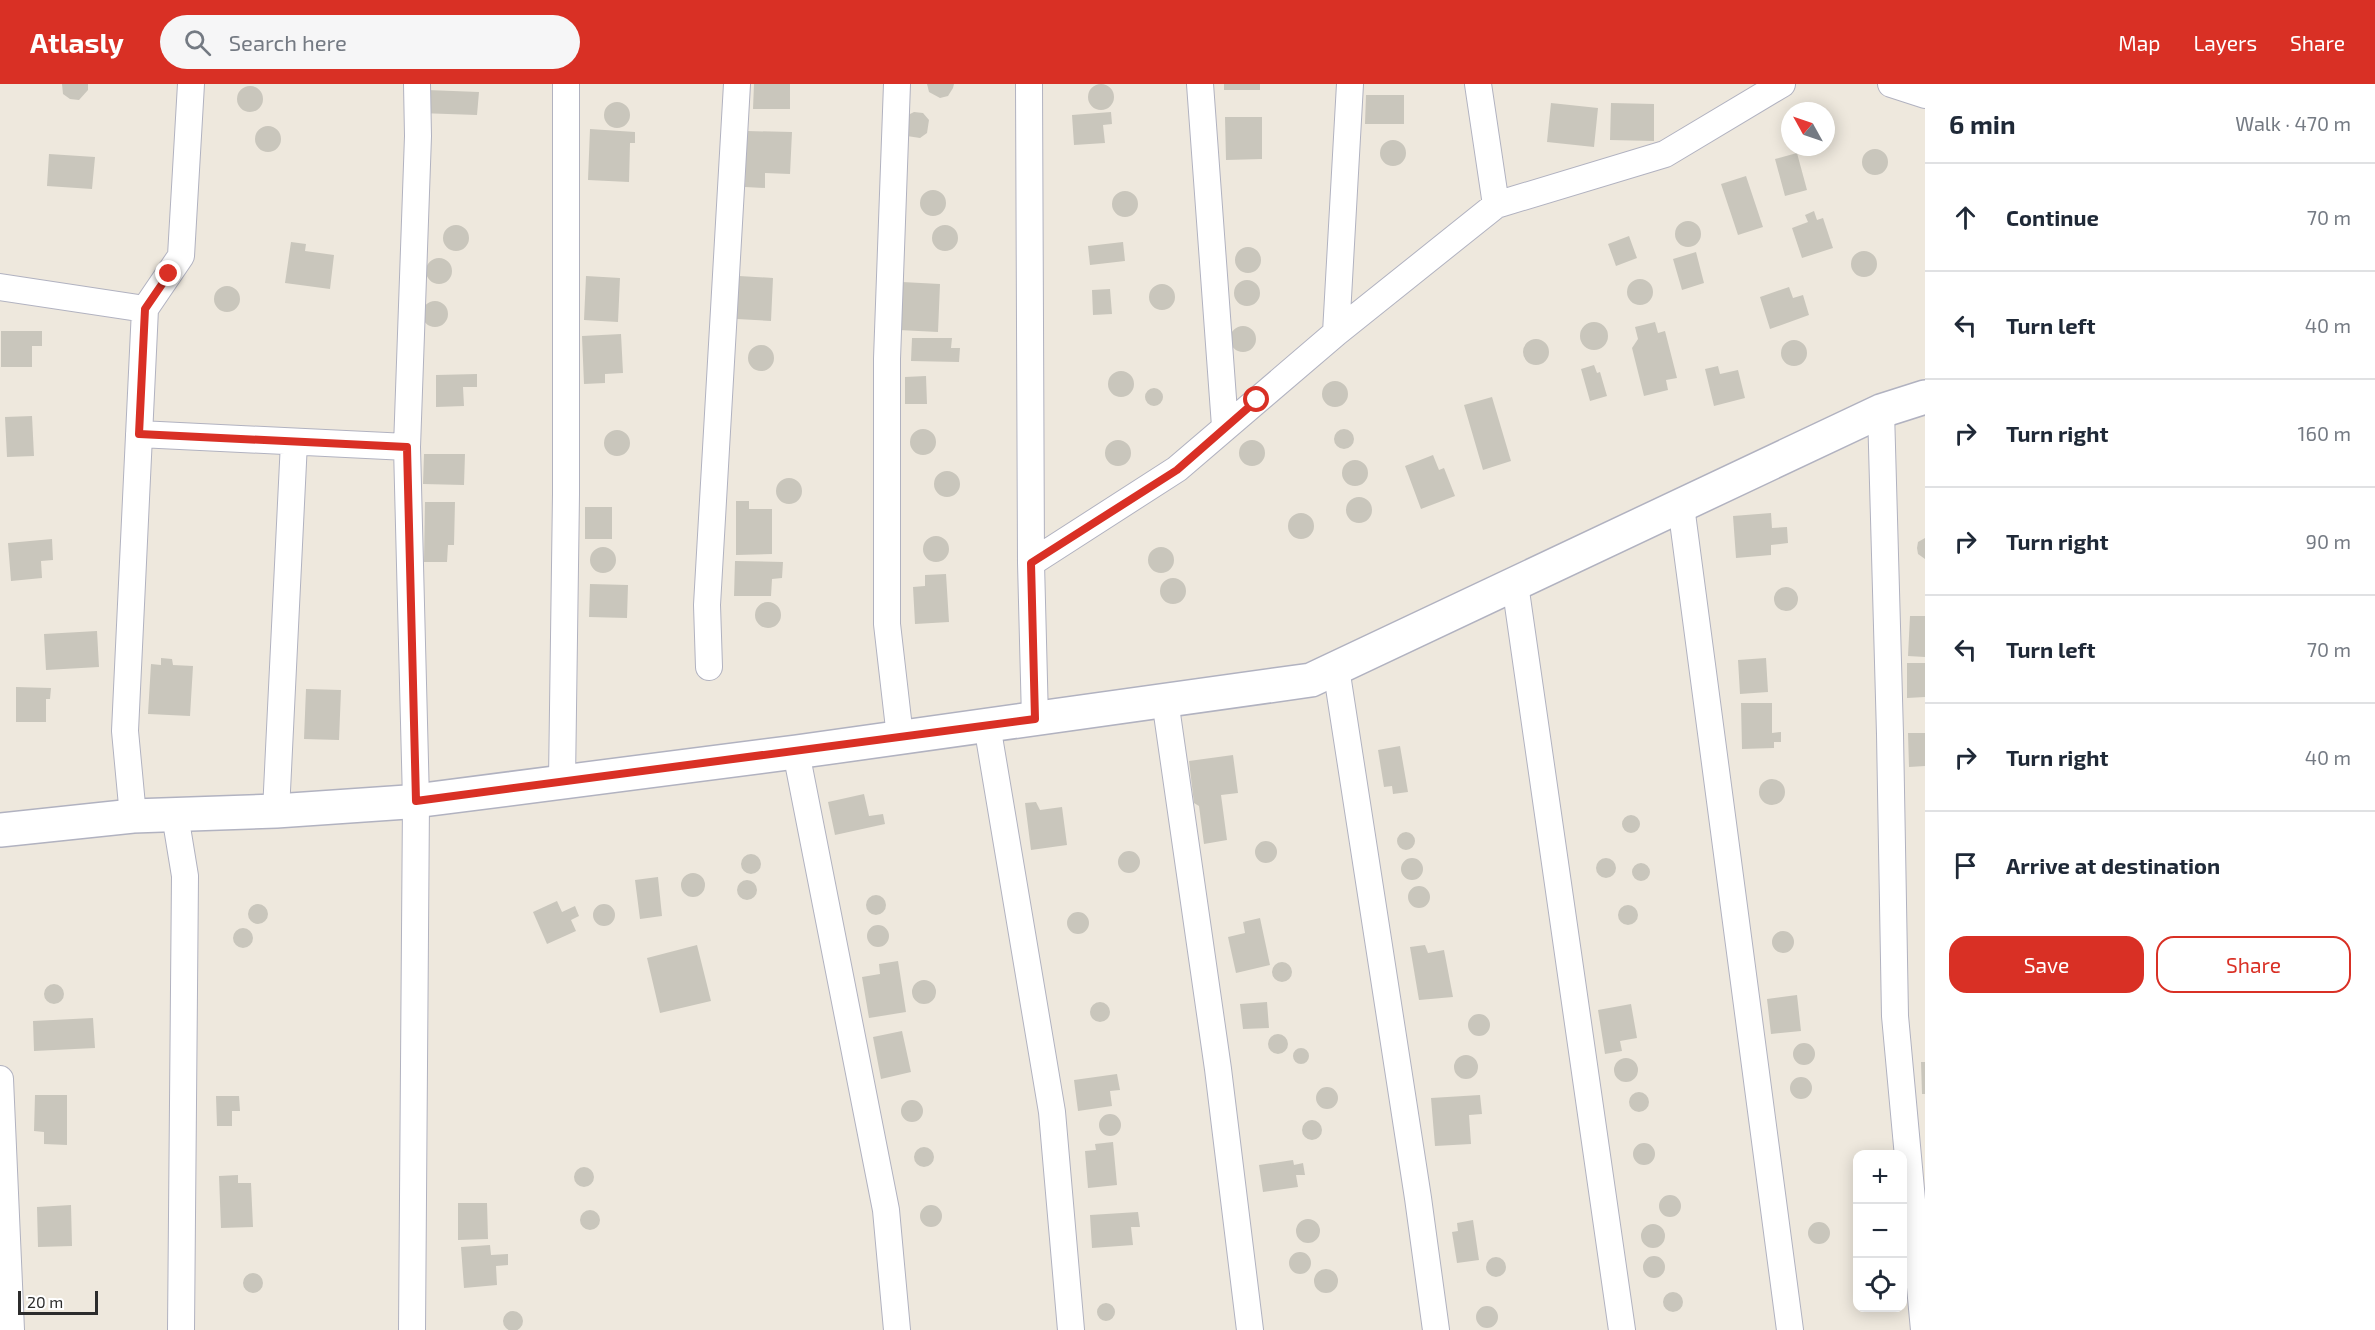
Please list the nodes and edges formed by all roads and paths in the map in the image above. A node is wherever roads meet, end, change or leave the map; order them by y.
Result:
1 (191, 84) edge
2 (417, 84) edge
3 (566, 84) edge
4 (737, 84) edge
5 (897, 84) edge
6 (1029, 84) edge
7 (1200, 84) edge
8 (1350, 84) edge
9 (1478, 84) edge
10 (1782, 84) edge
11 (1890, 84) edge
12 (1925, 95) edge
13 (1496, 205) junction
14 (0, 287) edge
15 (145, 309) junction
16 (1336, 333) junction
17 (1925, 397) edge
18 (1881, 411) junction
19 (1225, 426) junction
20 (139, 434) junction
21 (294, 442) junction
22 (407, 447) junction
23 (1681, 506) junction
24 (1031, 563) junction
25 (1515, 584) junction
26 (709, 667) dead end
27 (1336, 668) junction
28 (1165, 700) junction
29 (1035, 719) junction
30 (987, 725) junction
31 (900, 737) junction
32 (796, 752) junction
33 (562, 781) junction
34 (416, 801) junction
35 (276, 811) junction
36 (175, 815) junction
37 (134, 816) junction
38 (0, 830) edge
39 (0, 1079) edge
40 (11, 1330) edge
41 (181, 1330) edge
42 (412, 1330) edge
43 (897, 1330) edge
44 (1071, 1330) edge
45 (1250, 1330) edge
46 (1436, 1330) edge
47 (1622, 1330) edge
48 (1790, 1330) edge
49 (1924, 1330) edge

1 - 15 street
2 - 22 street
3 - 33 street
4 - 26 street
5 - 31 street
6 - 24 street
7 - 19 street
8 - 16 street
9 - 13 street
10 - 13 street
11 - 12 street
13 - 16 street
14 - 15 street
15 - 20 street
16 - 19 street
17 - 18 street
18 - 23 street
18 - 49 street
19 - 24 street
20 - 21 street
20 - 37 street
21 - 22 street
21 - 35 street
22 - 34 street
23 - 25 street
23 - 48 street
24 - 29 street
25 - 27 street
25 - 47 street
27 - 28 street
27 - 46 street
28 - 29 street
28 - 45 street
29 - 30 street
30 - 31 street
30 - 44 street
31 - 32 street
32 - 33 street
32 - 43 street
33 - 34 street
34 - 35 street
34 - 42 street
35 - 36 street
36 - 37 street
36 - 41 street
37 - 38 street
39 - 40 street

